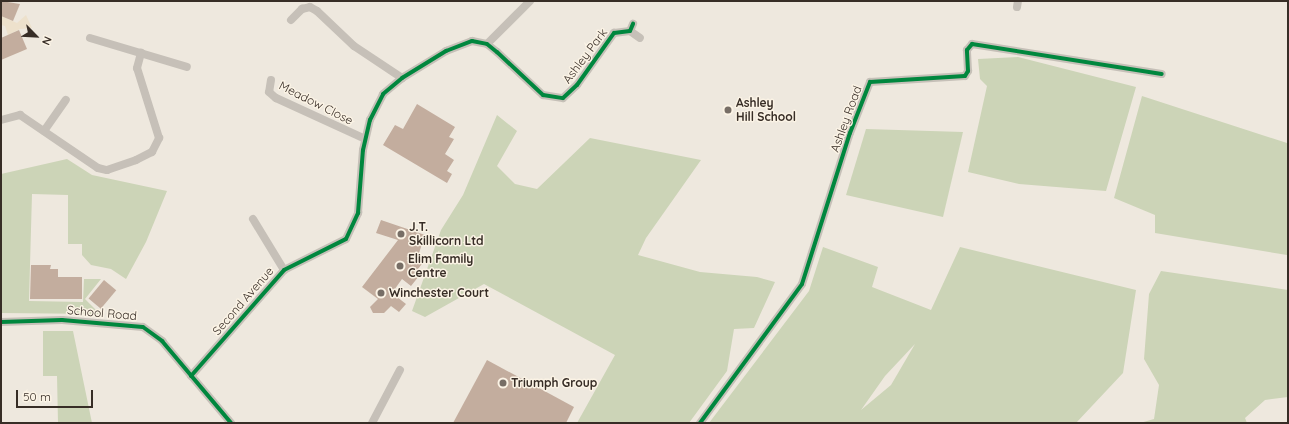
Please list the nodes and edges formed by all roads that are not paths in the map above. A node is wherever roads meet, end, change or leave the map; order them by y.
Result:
1 (530, 1) edge
2 (291, 20) dead end
3 (90, 38) dead end
4 (640, 38) dead end
5 (487, 44) junction
6 (141, 53) junction
7 (187, 66) dead end
8 (1162, 74) dead end
9 (402, 78) junction
10 (271, 80) dead end
11 (66, 100) dead end
12 (1, 120) edge
13 (44, 131) junction
14 (365, 139) junction
15 (253, 219) dead end
16 (284, 270) junction
17 (1, 322) edge
18 (400, 370) dead end
19 (191, 376) junction
20 (231, 423) edge
21 (372, 423) edge
22 (700, 423) edge

1 - 5 street
2 - 9 street
3 - 6 street
4 - 5 street, Ashley Park
5 - 9 street, Second Avenue
6 - 7 street
6 - 13 street
8 - 22 street, Ashley Road
9 - 14 street, Second Avenue
10 - 14 street, Meadow Close
11 - 13 street
12 - 13 street
14 - 16 street, Second Avenue
15 - 16 street
16 - 19 street, Second Avenue
17 - 19 street, School Road
18 - 21 street
19 - 20 street, School Road

